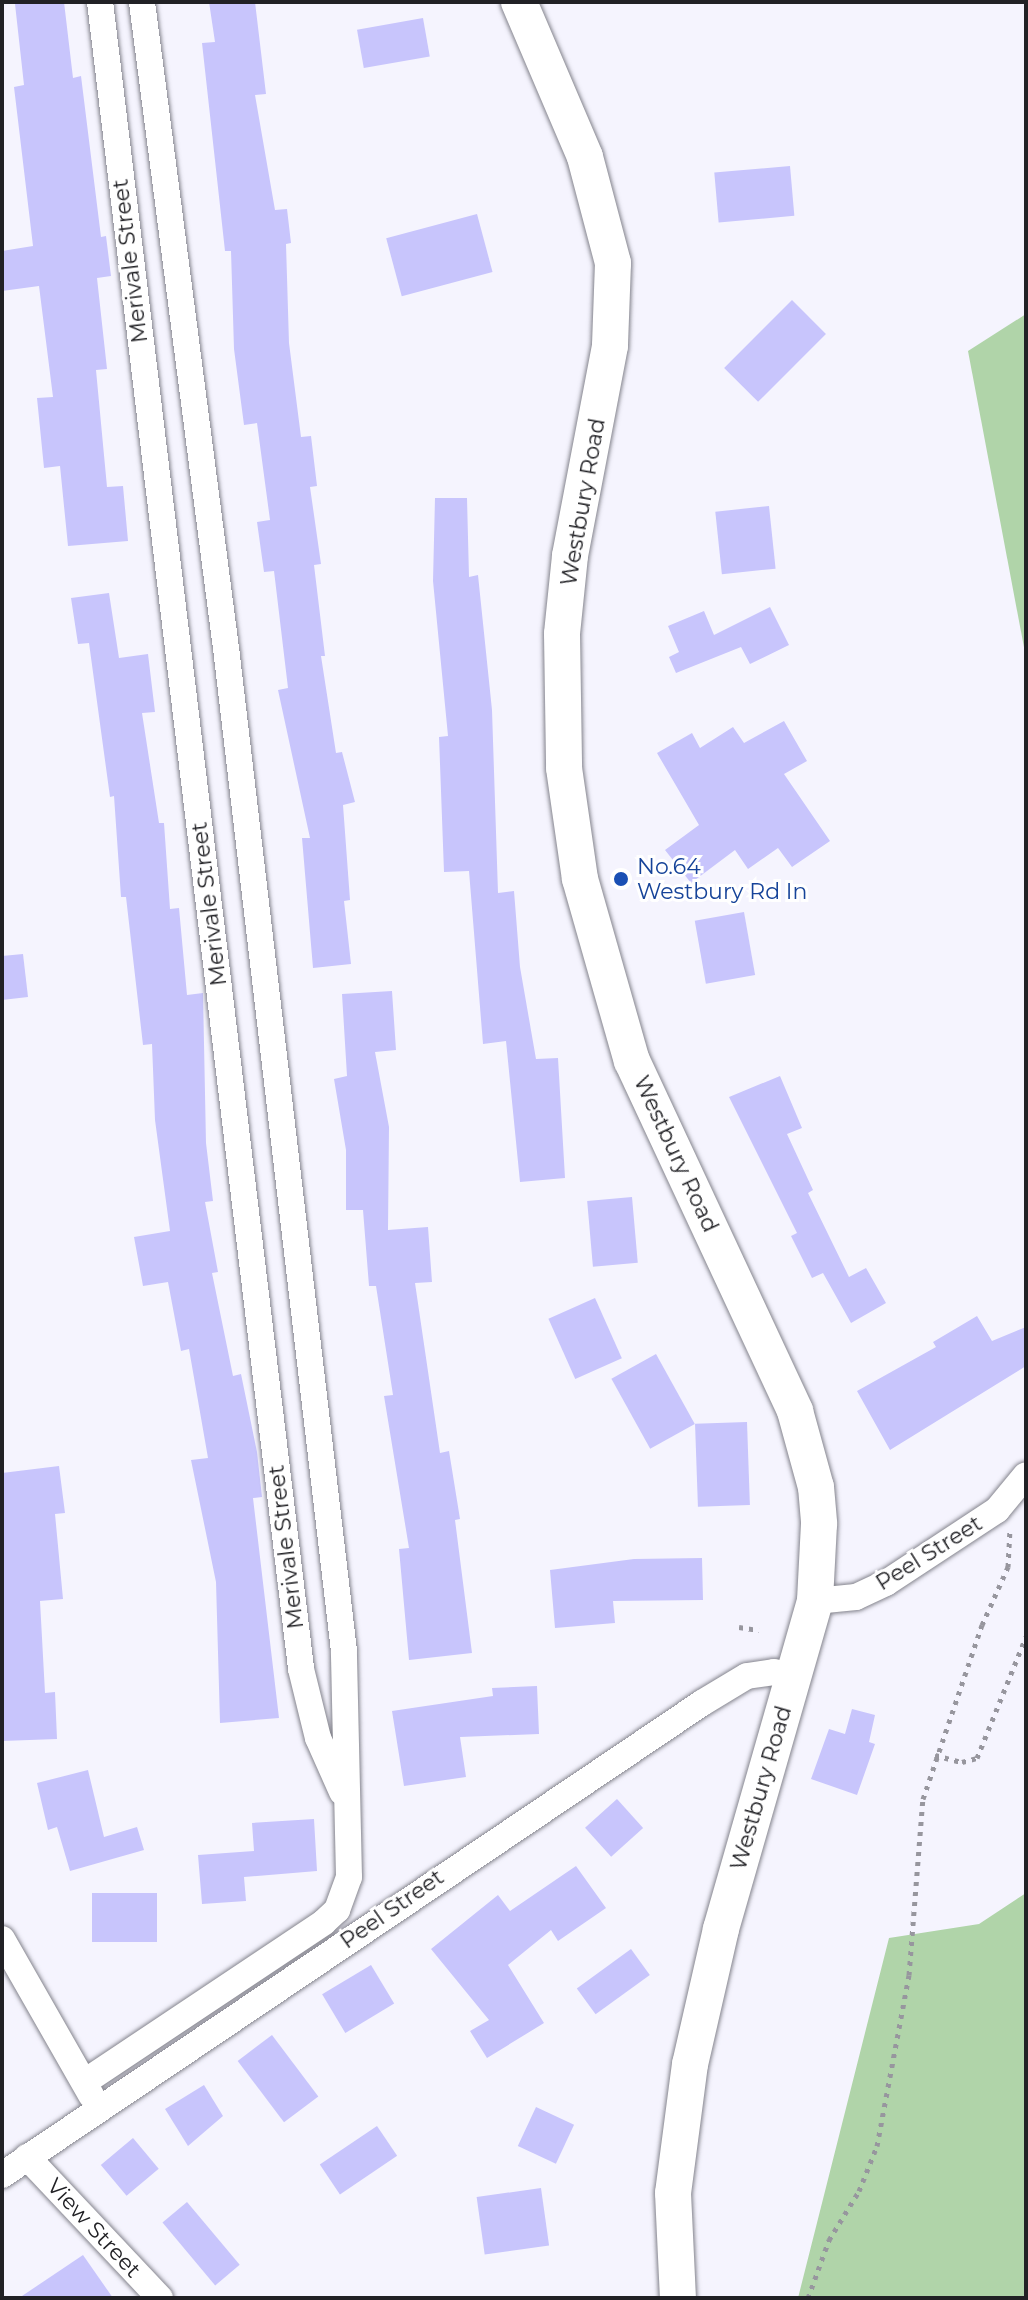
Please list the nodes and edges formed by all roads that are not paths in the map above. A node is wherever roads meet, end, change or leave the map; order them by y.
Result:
1 (100, 2) edge
2 (142, 2) edge
3 (519, 2) edge
4 (1026, 1475) edge
5 (815, 1601) junction
6 (793, 1676) junction
7 (345, 1799) junction
8 (2, 1939) edge
9 (86, 2081) junction
10 (99, 2111) junction
11 (27, 2157) junction
12 (2, 2175) edge
13 (160, 2298) edge
14 (678, 2298) edge

1 - 7 street, Merivale Street
2 - 7 street, Merivale Street
3 - 5 main road, Westbury Road
4 - 5 street, Peel Street
5 - 6 main road, Westbury Road
6 - 10 street, Peel Street
6 - 14 main road, Westbury Road
7 - 9 street, Merivale Street
8 - 9 street
9 - 10 street
10 - 11 street, Peel Street
11 - 12 street, Peel Street
11 - 13 street, View Street

